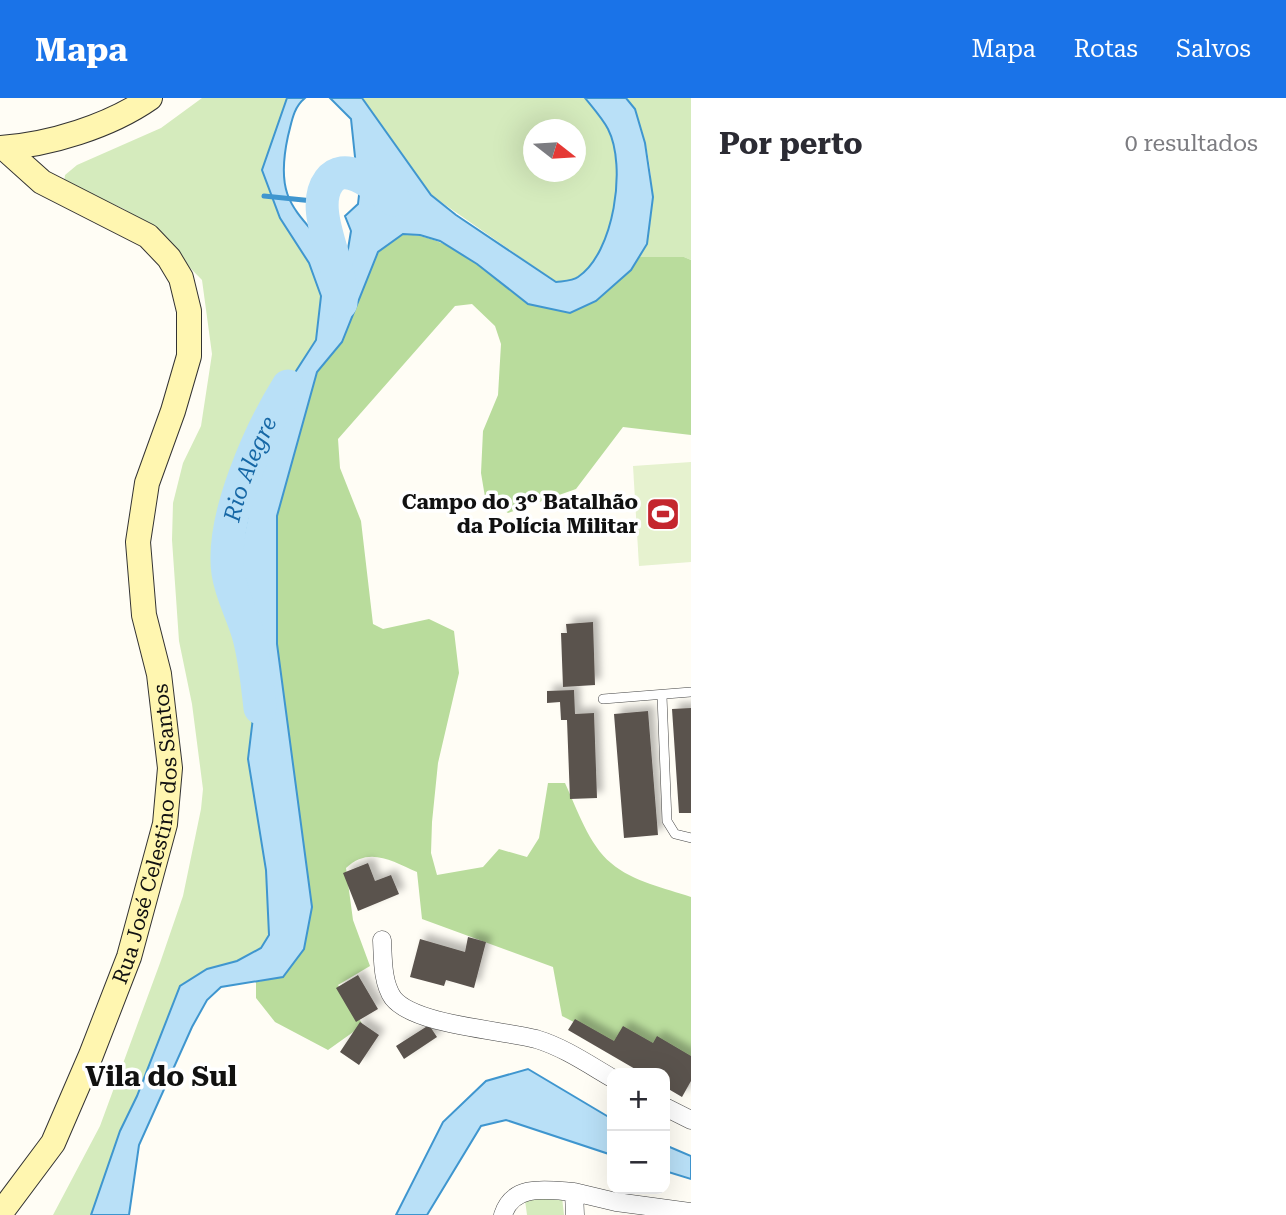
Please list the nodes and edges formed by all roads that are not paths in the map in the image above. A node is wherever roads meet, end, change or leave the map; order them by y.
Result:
1 (150, 98) edge
2 (2, 148) edge
3 (691, 692) edge
4 (662, 696) junction
5 (603, 699) dead end
6 (691, 838) edge
7 (382, 940) dead end
8 (607, 1075) edge
9 (670, 1110) edge
10 (691, 1120) edge
11 (574, 1192) junction
12 (691, 1212) edge
13 (0, 1214) edge
14 (503, 1215) edge
15 (575, 1215) edge

1 - 2 street
2 - 13 street, Rua José Celestino dos Santos
3 - 4 lane
4 - 5 lane
4 - 6 lane
7 - 8 street
9 - 10 street
11 - 12 street
11 - 14 street
11 - 15 street

